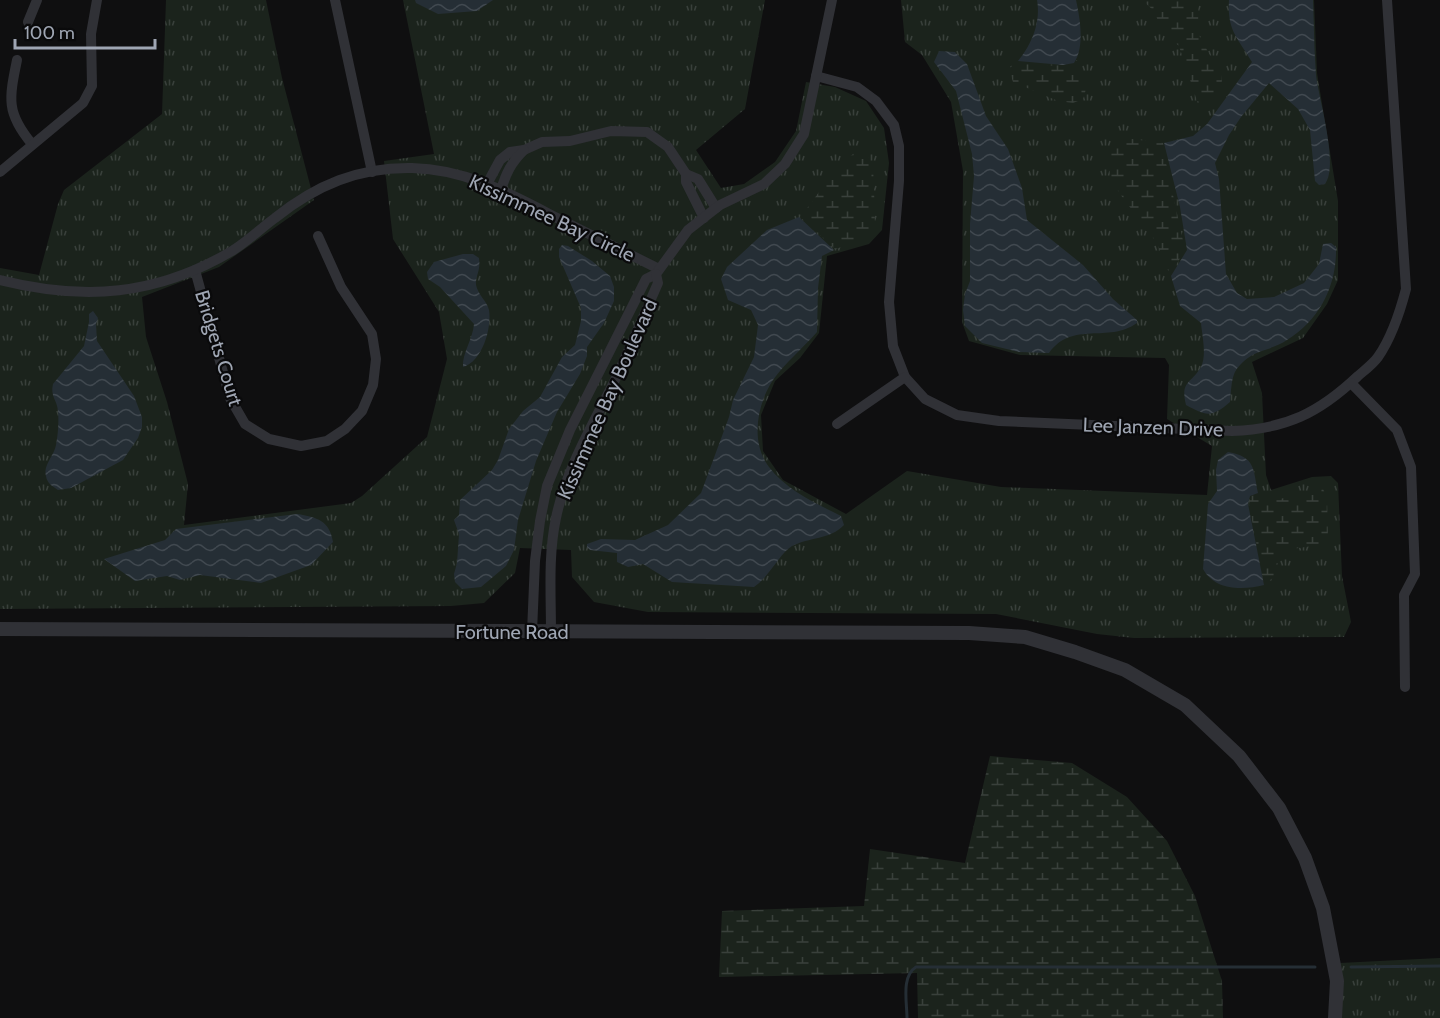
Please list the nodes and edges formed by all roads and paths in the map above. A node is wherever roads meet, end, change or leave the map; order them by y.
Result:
1 (37, 0) edge
2 (97, 0) edge
3 (335, 0) edge
4 (832, 0) edge
5 (1387, 0) edge
6 (28, 22) dead end
7 (16, 60) dead end
8 (816, 76) junction
9 (32, 144) junction
10 (524, 150) junction
11 (0, 172) edge
12 (372, 172) junction
13 (686, 174) junction
14 (487, 184) junction
15 (501, 190) junction
16 (716, 208) junction
17 (704, 218) junction
18 (318, 236) dead end
19 (195, 270) junction
20 (657, 271) junction
21 (0, 280) edge
22 (905, 377) junction
23 (1351, 382) junction
24 (584, 403) junction
25 (600, 410) junction
26 (837, 424) dead end
27 (535, 564) junction
28 (551, 564) junction
29 (0, 629) edge
30 (532, 632) junction
31 (551, 632) junction
32 (1405, 687) dead end
33 (1335, 1018) edge

1 - 6 street
2 - 9 street
3 - 12 street
4 - 8 street
5 - 23 street, Lee Janzen Drive
7 - 9 street
8 - 16 street
8 - 22 street, Lee Janzen Drive
9 - 11 street
10 - 13 street
10 - 14 street
10 - 15 street
12 - 14 street, Kissimmee Bay Circle
12 - 19 street, Kissimmee Bay Circle
13 - 16 street
13 - 17 street
14 - 15 street, Kissimmee Bay Circle
15 - 20 street, Kissimmee Bay Circle
16 - 17 street
17 - 20 street
18 - 19 street, Bridgets Court
19 - 21 street, Kissimmee Bay Circle
20 - 24 street, Kissimmee Bay Boulevard
20 - 25 street, Kissimmee Bay Boulevard
22 - 23 street, Lee Janzen Drive
22 - 26 street
23 - 32 street
24 - 25 street
24 - 27 street, Kissimmee Bay Boulevard
25 - 28 street, Kissimmee Bay Boulevard
27 - 28 street
27 - 30 street, Kissimmee Bay Boulevard
28 - 31 street, Kissimmee Bay Boulevard
29 - 30 street, Fortune Road
30 - 31 street, Fortune Road
31 - 33 street, Fortune Road

